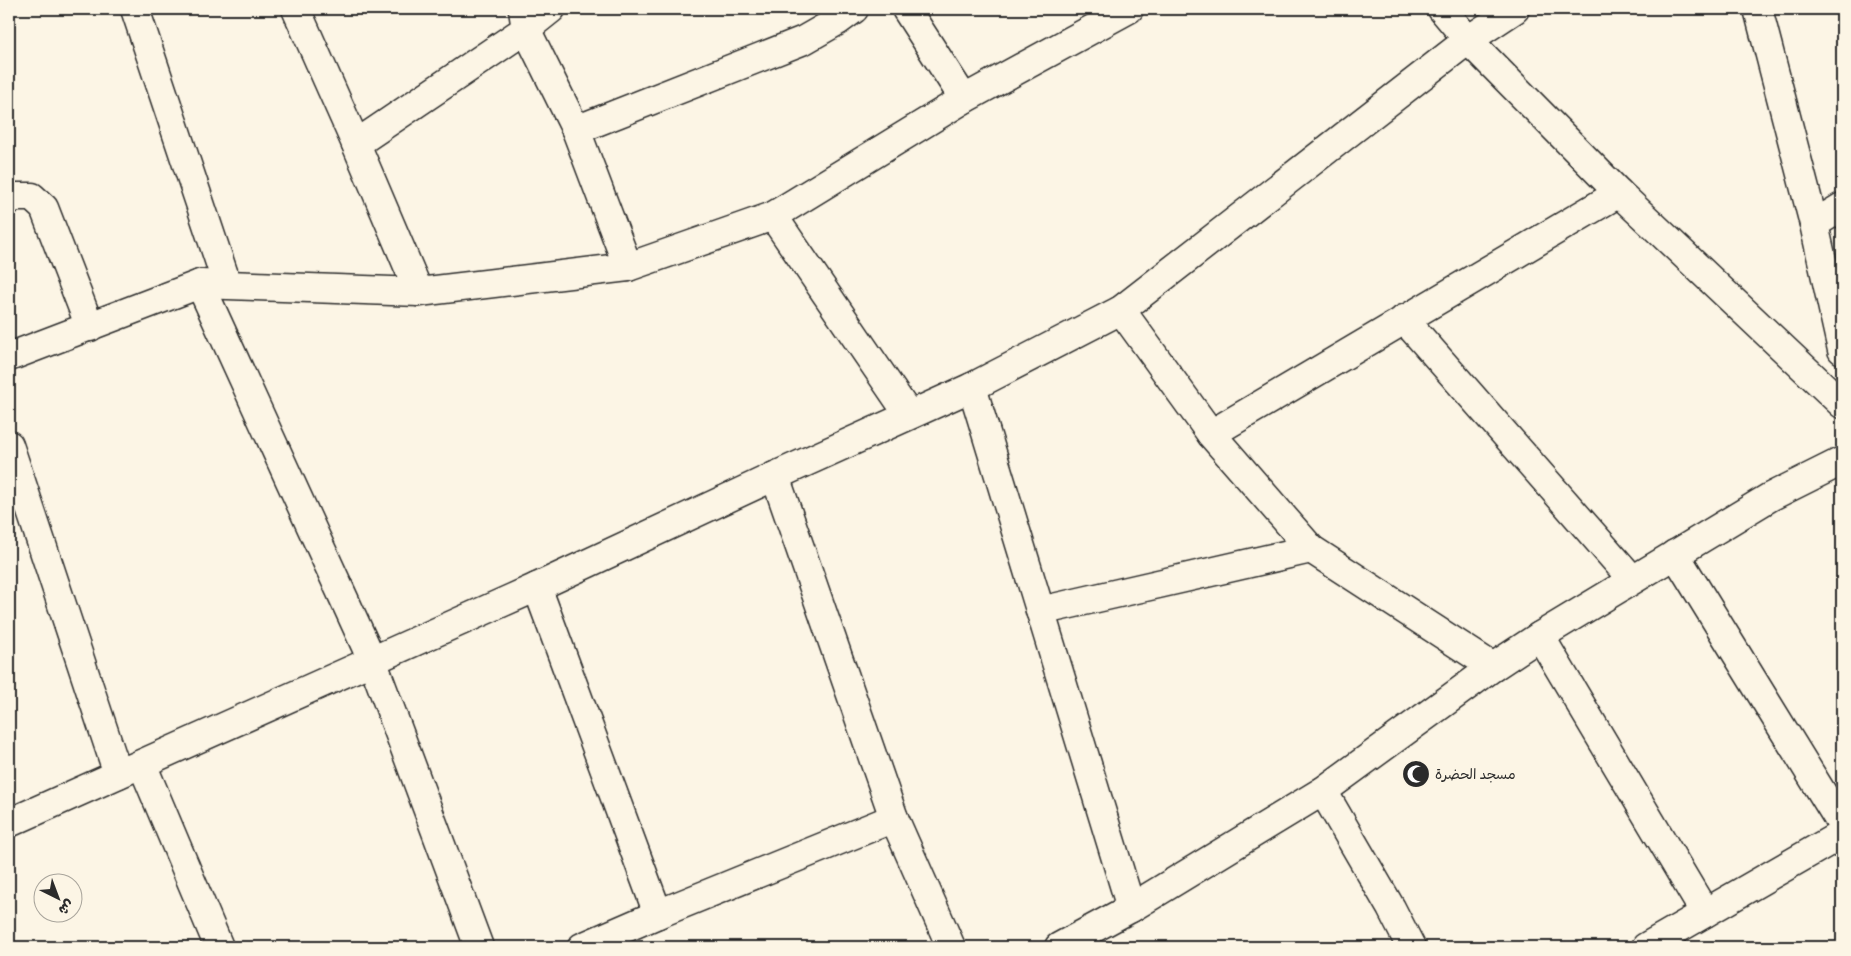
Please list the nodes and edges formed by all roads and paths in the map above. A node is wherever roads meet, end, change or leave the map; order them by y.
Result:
1 (135, 9) edge
2 (296, 9) edge
3 (551, 9) edge
4 (854, 9) edge
5 (906, 9) edge
6 (1129, 9) edge
7 (1442, 9) edge
8 (1515, 9) edge
9 (1758, 9) edge
10 (525, 19) edge
11 (1468, 40) junction
12 (964, 99) junction
13 (576, 130) junction
14 (356, 144) junction
15 (1619, 193) junction
16 (9, 200) edge
17 (1842, 207) edge
18 (773, 216) junction
19 (1814, 224) junction
20 (628, 267) junction
21 (213, 284) junction
22 (419, 292) junction
23 (1121, 310) junction
24 (1404, 319) junction
25 (90, 327) junction
26 (1842, 350) edge
27 (9, 357) edge
28 (972, 387) junction
29 (1842, 404) edge
30 (910, 416) junction
31 (1211, 434) junction
32 (9, 445) edge
33 (1842, 461) edge
34 (774, 476) junction
35 (1312, 549) junction
36 (1675, 554) junction
37 (1632, 579) junction
38 (537, 587) junction
39 (1040, 611) junction
40 (1540, 636) junction
41 (372, 660) junction
42 (1493, 667) junction
43 (130, 769) junction
44 (1323, 790) junction
45 (894, 818) junction
46 (9, 823) edge
47 (1842, 825) edge
48 (1842, 834) edge
49 (1131, 908) junction
50 (1705, 913) junction
51 (658, 914) junction
52 (219, 947) edge
53 (479, 947) edge
54 (582, 947) edge
55 (951, 947) edge
56 (1059, 947) edge
57 (1411, 947) edge
58 (1646, 947) edge

1 - 21 street
2 - 14 street
3 - 10 street
4 - 13 street
5 - 12 street
6 - 12 street
7 - 11 street
8 - 11 street
9 - 19 street
10 - 13 street
10 - 14 street
11 - 15 street
11 - 23 street
12 - 18 street
13 - 20 street
14 - 22 street
15 - 24 street
15 - 29 street
16 - 25 street
17 - 19 street
18 - 20 street
18 - 30 street
19 - 26 street
20 - 22 street
21 - 22 street
21 - 25 street
21 - 41 street
23 - 28 street
23 - 31 street
24 - 31 street
24 - 37 street
25 - 27 street
28 - 30 street
28 - 39 street
30 - 34 street
31 - 35 street
32 - 43 street
33 - 36 street
34 - 38 street
34 - 45 street
35 - 39 street
35 - 42 street
36 - 37 street
36 - 47 street
37 - 40 street
38 - 41 street
38 - 51 street
39 - 49 street
40 - 42 street
40 - 50 street
41 - 43 street
41 - 53 street
42 - 44 street
43 - 46 street
43 - 52 street
44 - 49 street
44 - 57 street
45 - 51 street
45 - 55 street
48 - 50 street
49 - 56 street
50 - 58 street
51 - 54 street

